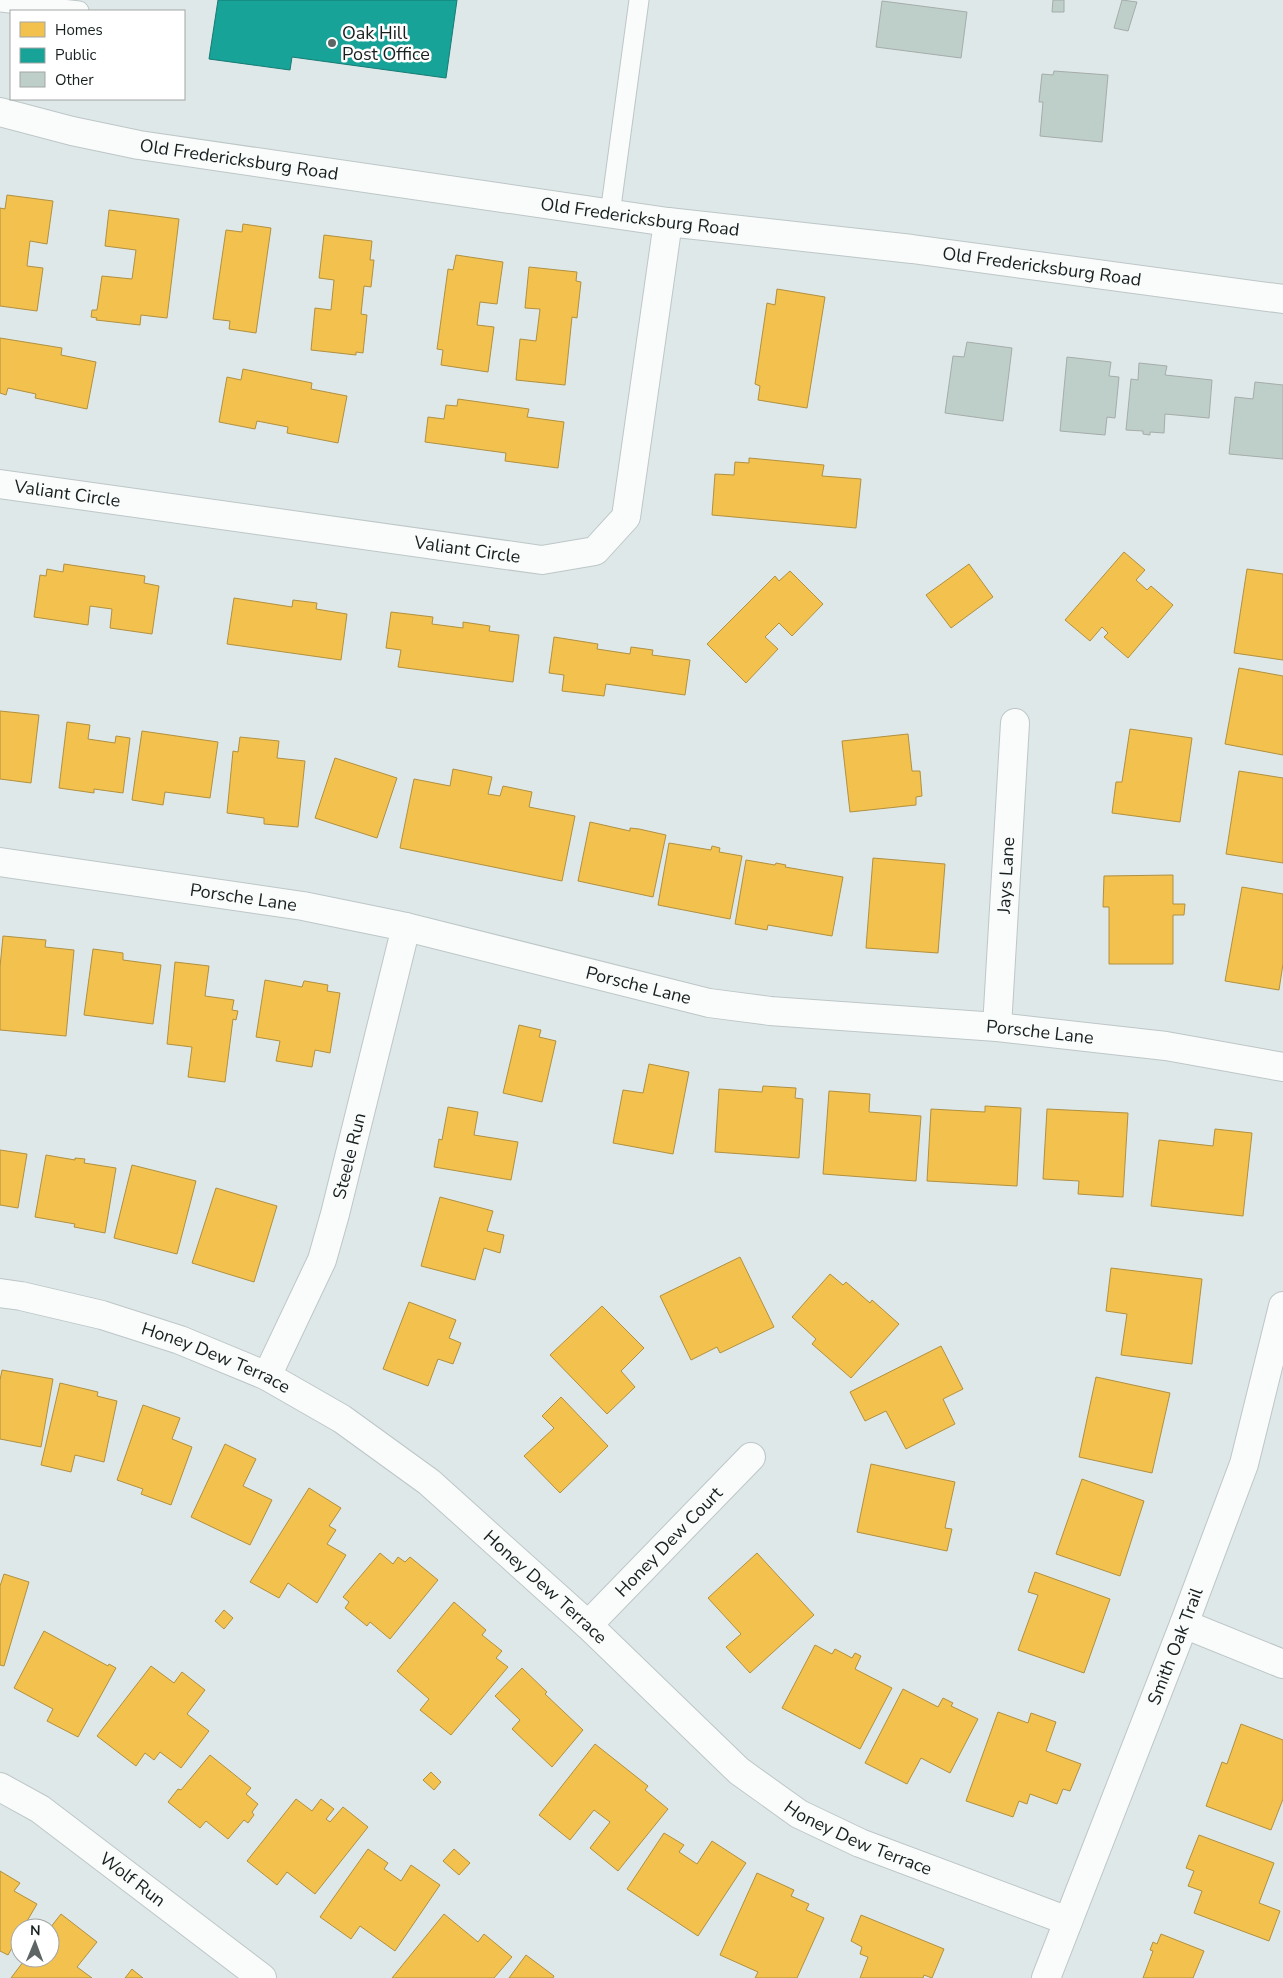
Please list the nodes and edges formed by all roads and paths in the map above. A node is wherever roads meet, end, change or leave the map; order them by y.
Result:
1 (639, 0) edge
2 (0, 2) edge
3 (70, 10) edge
4 (0, 112) edge
5 (610, 214) junction
6 (668, 222) junction
7 (1283, 299) edge
8 (0, 484) edge
9 (1015, 723) dead end
10 (0, 862) edge
11 (406, 927) junction
12 (997, 1027) junction
13 (1283, 1067) edge
14 (0, 1293) edge
15 (1283, 1306) edge
16 (267, 1376) junction
17 (751, 1457) dead end
18 (1184, 1624) junction
19 (588, 1626) junction
20 (1283, 1664) edge
21 (0, 1787) edge
22 (1068, 1921) junction
23 (262, 1978) edge
24 (1046, 1978) edge

1 - 5 lane
2 - 3 lane
4 - 5 street, Old Fredericksburg Road
5 - 6 street, Old Fredericksburg Road
6 - 7 street, Old Fredericksburg Road
6 - 8 street, Valiant Circle
9 - 12 street, Jays Lane
10 - 11 street, Porsche Lane
11 - 12 street, Porsche Lane
11 - 16 street, Steele Run
12 - 13 street, Porsche Lane
14 - 16 street, Honey Dew Terrace
15 - 18 street, Smith Oak Trail
16 - 19 street, Honey Dew Terrace
17 - 19 street, Honey Dew Court
18 - 20 street
18 - 22 street, Smith Oak Trail
19 - 22 street, Honey Dew Terrace
21 - 23 street, Wolf Run
22 - 24 street, Smith Oak Trail

